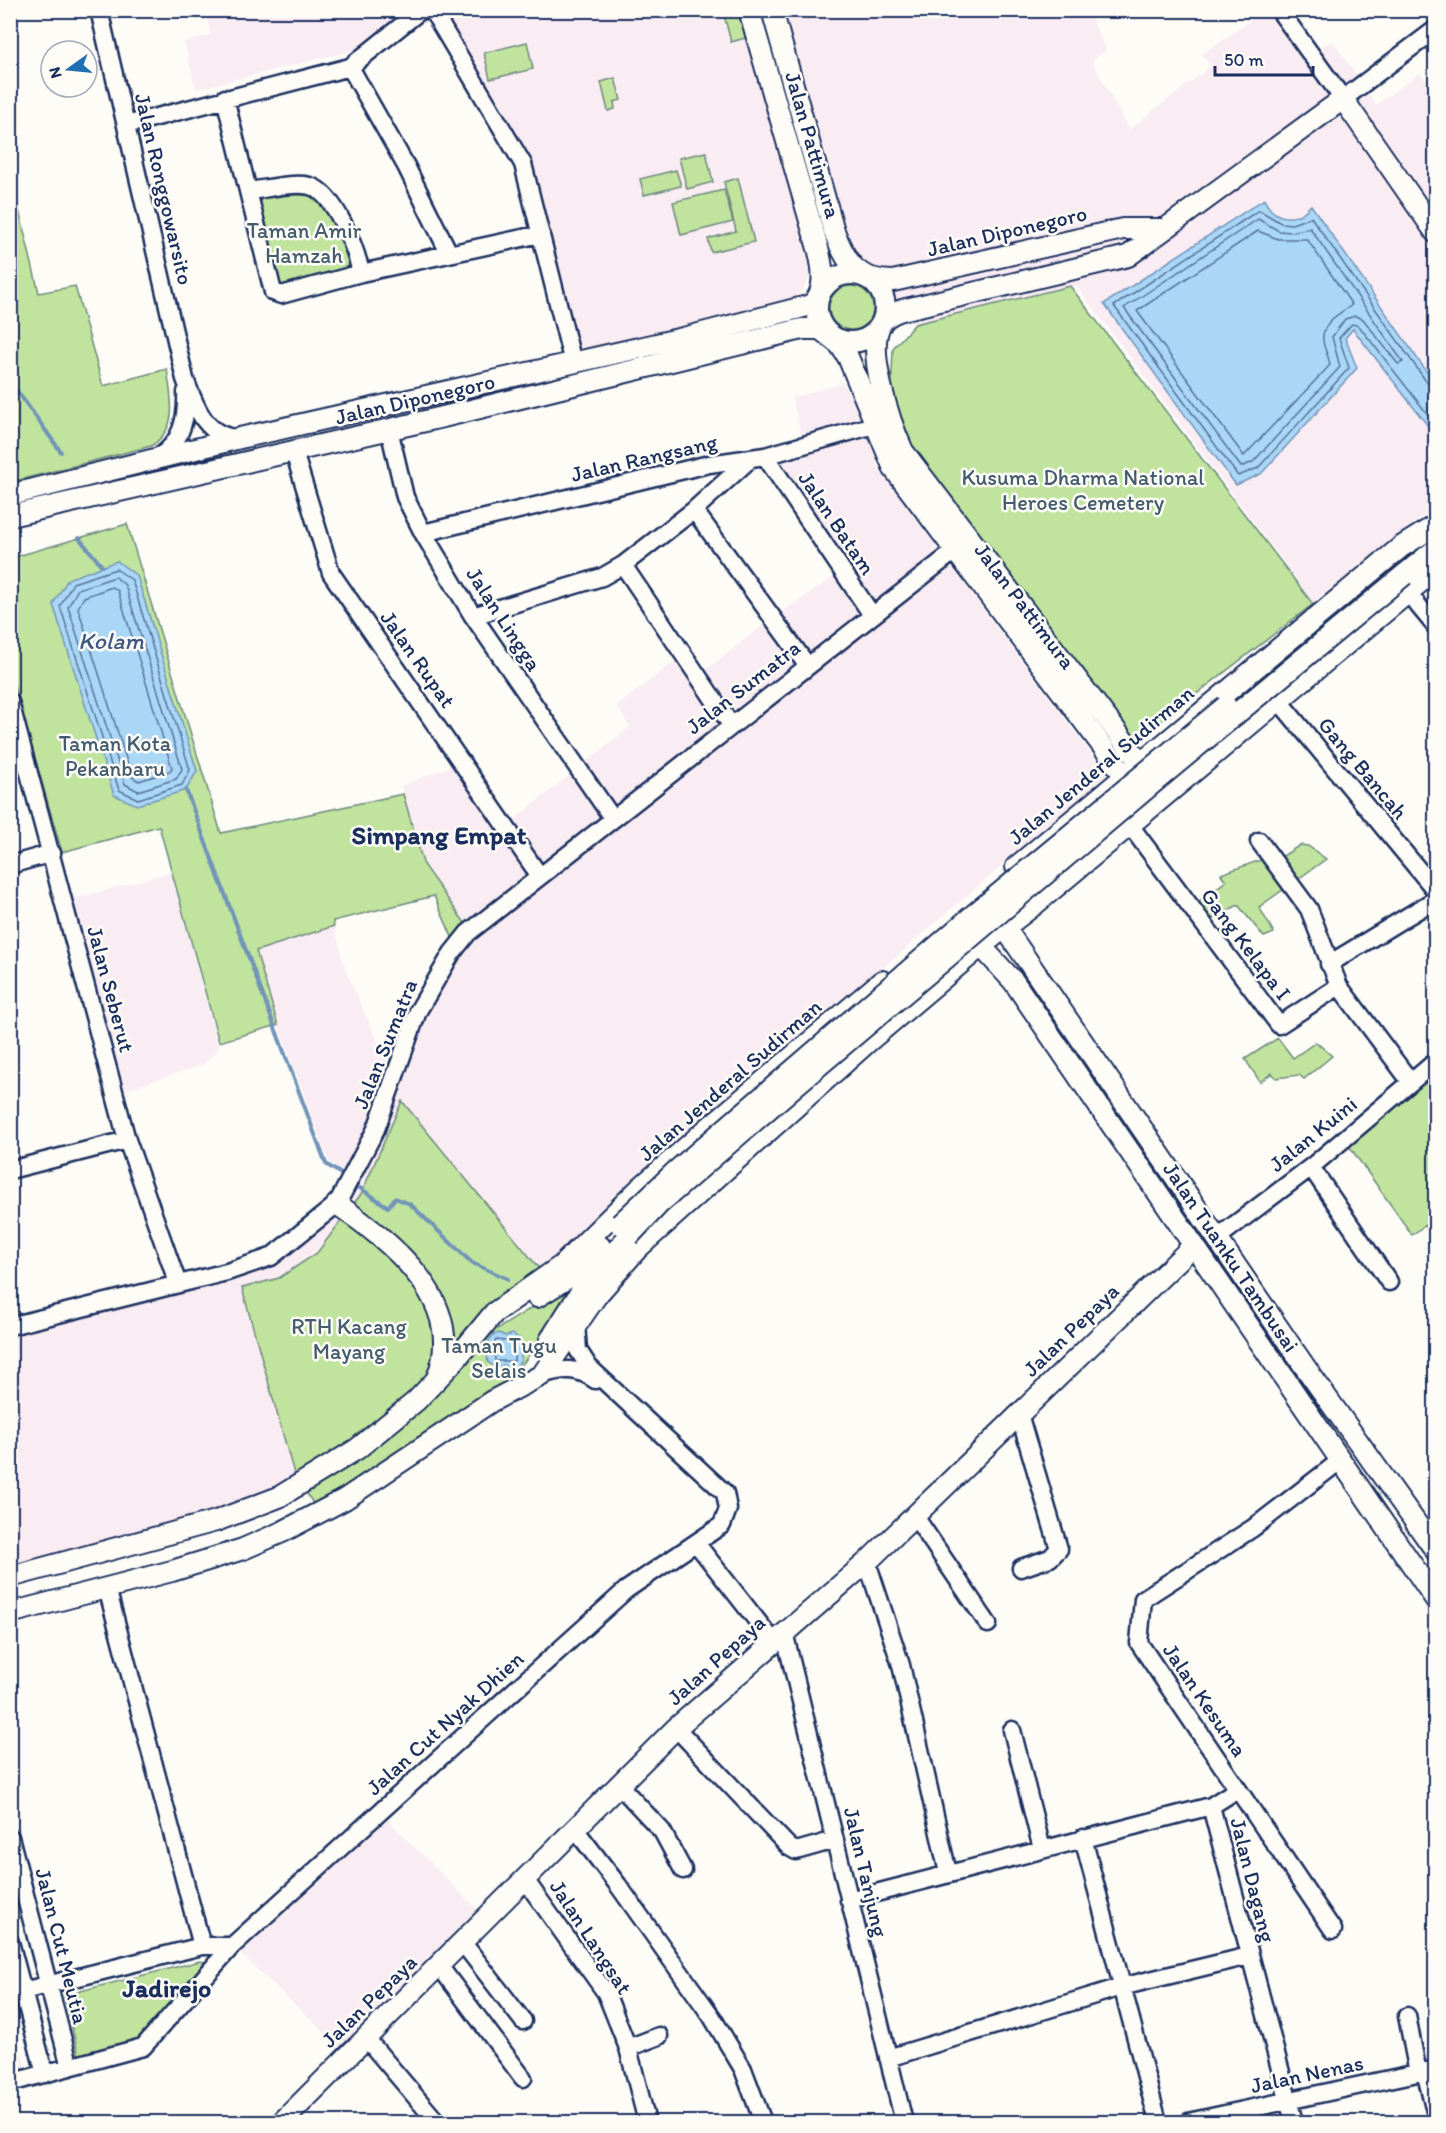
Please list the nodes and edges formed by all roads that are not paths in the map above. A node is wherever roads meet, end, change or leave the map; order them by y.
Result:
1 (99, 10) edge
2 (421, 10) edge
3 (432, 10) edge
4 (749, 10) edge
5 (772, 10) edge
6 (1279, 10) edge
7 (1436, 29) edge
8 (350, 67) junction
9 (225, 98) junction
10 (1343, 99) junction
11 (126, 125) junction
12 (249, 191) junction
13 (1161, 229) junction
14 (1436, 233) edge
15 (541, 234) junction
16 (449, 253) junction
17 (361, 273) junction
18 (865, 278) junction
19 (820, 294) junction
20 (881, 323) junction
21 (829, 334) junction
22 (573, 363) junction
23 (185, 379) junction
24 (437, 395) junction
25 (442, 417) junction
26 (874, 425) junction
27 (389, 429) junction
28 (240, 438) junction
29 (294, 452) junction
30 (758, 457) junction
31 (156, 459) junction
32 (10, 495) edge
33 (694, 510) junction
34 (10, 516) edge
35 (1436, 525) edge
36 (1436, 531) edge
37 (423, 533) junction
38 (962, 545) junction
39 (1436, 549) edge
40 (623, 565) junction
41 (1436, 569) edge
42 (1403, 579) junction
43 (872, 615) junction
44 (473, 616) junction
45 (1436, 627) edge
46 (807, 665) junction
47 (1279, 701) junction
48 (10, 702) edge
49 (731, 725) junction
50 (1219, 751) junction
51 (1140, 762) junction
52 (1125, 776) junction
53 (613, 819) junction
54 (1129, 824) junction
55 (1259, 841) dead end
56 (52, 853) junction
57 (10, 865) edge
58 (539, 875) junction
59 (1436, 891) edge
60 (982, 896) junction
61 (1436, 899) edge
62 (962, 914) junction
63 (981, 920) junction
64 (1005, 928) junction
65 (981, 946) junction
66 (1329, 964) junction
67 (1339, 987) junction
68 (809, 1041) junction
69 (1436, 1061) edge
70 (833, 1073) junction
71 (1410, 1081) junction
72 (127, 1140) junction
73 (1311, 1167) junction
74 (10, 1170) edge
75 (337, 1204) junction
76 (1217, 1238) junction
77 (1194, 1245) junction
78 (579, 1280) junction
79 (1389, 1282) dead end
80 (178, 1284) junction
81 (576, 1324) junction
82 (10, 1326) edge
83 (474, 1335) junction
84 (542, 1375) junction
85 (436, 1380) junction
86 (517, 1386) junction
87 (623, 1399) junction
88 (1019, 1414) junction
89 (1341, 1460) junction
90 (914, 1515) junction
91 (696, 1543) junction
92 (1436, 1551) edge
93 (867, 1562) junction
94 (1021, 1568) dead end
95 (10, 1576) edge
96 (107, 1588) junction
97 (1436, 1599) edge
98 (10, 1613) edge
99 (987, 1624) dead end
100 (778, 1637) junction
101 (676, 1728) junction
102 (1012, 1730) dead end
103 (618, 1784) junction
104 (1238, 1789) junction
105 (1211, 1806) junction
106 (575, 1829) junction
107 (10, 1837) edge
108 (1083, 1838) junction
109 (835, 1840) junction
110 (1042, 1849) junction
111 (683, 1870) dead end
112 (948, 1873) junction
113 (526, 1881) junction
114 (849, 1900) junction
115 (1333, 1930) dead end
116 (10, 1942) edge
117 (463, 1942) junction
118 (202, 1946) junction
119 (232, 1946) junction
120 (1249, 1956) junction
121 (440, 1967) junction
122 (48, 1985) junction
123 (1120, 1988) junction
124 (23, 1991) junction
125 (1407, 2016) dead end
126 (523, 2021) dead end
127 (659, 2036) dead end
128 (365, 2037) junction
129 (628, 2048) junction
130 (888, 2058) junction
131 (70, 2067) junction
132 (1426, 2071) edge
133 (45, 2074) junction
134 (523, 2078) dead end
135 (10, 2083) edge
136 (1289, 2101) junction
137 (1436, 2115) edge
138 (282, 2122) edge
139 (437, 2122) edge
140 (647, 2122) edge
141 (763, 2122) edge
142 (904, 2122) edge
143 (1158, 2122) edge
144 (1196, 2122) edge
145 (1294, 2122) edge

1 - 11 street, Jalan Ronggowarsito
2 - 8 street
3 - 15 street
4 - 19 main road, Jalan Pattimura
5 - 18 main road, Jalan Pattimura
6 - 10 street
7 - 10 street
8 - 9 street
8 - 16 street
9 - 11 street
9 - 12 street
10 - 13 main road
10 - 14 main road
11 - 23 street, Jalan Ronggowarsito
12 - 17 street
12 - 17 street
13 - 18 main road, Jalan Diponegoro
13 - 20 main road
15 - 16 street
15 - 22 street
16 - 17 street
18 - 19 main road
18 - 20 main road
19 - 21 main road
19 - 22 main road, Jalan Diponegoro
20 - 21 main road
20 - 38 main road, Jalan Pattimura
21 - 25 main road, Jalan Diponegoro
21 - 26 main road, Jalan Pattimura
22 - 24 main road, Jalan Diponegoro
23 - 28 street, Jalan Ronggowarsito
23 - 31 street, Jalan Ronggowarsito
24 - 25 main road
24 - 28 main road, Jalan Diponegoro
25 - 27 main road, Jalan Diponegoro
26 - 30 street, Jalan Rangsang
26 - 38 main road, Jalan Pattimura
27 - 29 main road, Jalan Diponegoro
27 - 37 street, Jalan Lingga
28 - 31 main road, Jalan Diponegoro
29 - 34 main road, Jalan Diponegoro
29 - 58 street, Jalan Rupat
30 - 33 street
30 - 37 street, Jalan Rangsang
30 - 43 street, Jalan Batam
31 - 32 main road, Jalan Diponegoro
33 - 40 street
33 - 46 street
35 - 51 main road, Jalan Jenderal Sudirman
36 - 42 main road
37 - 44 street, Jalan Lingga
38 - 43 street, Jalan Sumatra
38 - 51 main road, Jalan Pattimura
38 - 52 main road, Jalan Pattimura
39 - 42 main road
40 - 44 street
40 - 49 street
41 - 42 main road
42 - 45 street
42 - 47 main road
42 - 78 main road, bridge
43 - 46 street, Jalan Sumatra
44 - 53 street, Jalan Lingga
46 - 49 street, Jalan Sumatra
47 - 50 main road
47 - 59 street, Gang Bancah
48 - 56 street, Jalan Seberut
49 - 53 street, Jalan Sumatra
50 - 52 main road
50 - 54 main road
51 - 52 main road, Jalan Jenderal Sudirman
52 - 60 main road, Jalan Jenderal Sudirman
53 - 58 street, Jalan Sumatra
54 - 64 main road
54 - 67 street, Gang Kelapa I
55 - 66 street
56 - 57 street
56 - 72 street, Jalan Seberut
58 - 75 street, Jalan Sumatra
60 - 62 main road, Jalan Jenderal Sudirman
60 - 63 main road
61 - 66 street
62 - 63 main road
62 - 68 main road, Jalan Jenderal Sudirman
63 - 64 main road
63 - 65 main road
64 - 65 main road
64 - 76 main road, Jalan Tuanku Tambusai
65 - 70 main road
65 - 77 main road, Jalan Tuanku Tambusai
66 - 67 street
67 - 71 street
68 - 70 main road
68 - 83 main road, Jalan Jenderal Sudirman
69 - 71 street, Jalan Kuini
70 - 81 main road
71 - 73 street, Jalan Kuini
72 - 74 street
72 - 80 street, Jalan Seberut
73 - 76 street, Jalan Kuini
73 - 79 street
75 - 80 street, Jalan Sumatra
75 - 85 main road
76 - 92 main road, Jalan Tuanku Tambusai
77 - 88 main road, Jalan Pepaya
77 - 89 main road, Jalan Tuanku Tambusai
78 - 83 main road
78 - 86 main road
80 - 82 street, Jalan Sumatra
81 - 84 main road
81 - 87 street
83 - 85 main road, Jalan Jenderal Sudirman
84 - 86 main road
84 - 87 street
85 - 95 main road, Jalan Jenderal Sudirman
86 - 96 main road
87 - 91 street, Jalan Cut Nyak Dhien
88 - 90 main road, Jalan Pepaya
88 - 94 street
89 - 97 main road, Jalan Tuanku Tambusai
89 - 104 street, Jalan Kesuma
90 - 93 main road, Jalan Pepaya
90 - 99 street
91 - 100 street
91 - 119 street, Jalan Cut Nyak Dhien
93 - 100 main road, Jalan Pepaya
93 - 112 street
96 - 98 main road
96 - 118 street
100 - 101 main road, Jalan Pepaya
100 - 109 street, Jalan Tanjung
101 - 103 main road, Jalan Pepaya
101 - 109 street
102 - 110 street
103 - 106 main road, Jalan Pepaya
103 - 111 street
104 - 105 street
104 - 115 street, Jalan Kesuma
105 - 108 street, Jalan Dagang
105 - 120 street, Jalan Dagang
106 - 113 main road, Jalan Pepaya
106 - 141 street
107 - 122 street, Jalan Cut Meutia
108 - 110 street, Jalan Dagang
108 - 123 street
109 - 114 street, Jalan Tanjung
110 - 112 street, Jalan Dagang
112 - 114 street, Jalan Dagang
113 - 117 main road, Jalan Pepaya
113 - 129 street, Jalan Langsat
114 - 130 street, Jalan Tanjung
116 - 124 street
117 - 121 main road, Jalan Pepaya
117 - 126 street
118 - 119 street
118 - 122 street
119 - 131 street, Jalan Cut Nyak Dhien
120 - 123 street
120 - 136 street, Jalan Dagang
121 - 128 main road, Jalan Pepaya
121 - 134 street
122 - 124 street
122 - 131 street, Jalan Cut Meutia
123 - 130 street
123 - 143 street
124 - 133 street
125 - 132 street
127 - 129 street
128 - 138 main road, Jalan Pepaya
128 - 139 street
129 - 140 street, Jalan Langsat
130 - 142 street, Jalan Tanjung
131 - 133 street
132 - 136 street, Jalan Nenas
132 - 137 street
133 - 135 street
136 - 144 street, Jalan Nenas
136 - 145 street, Jalan Dagang

